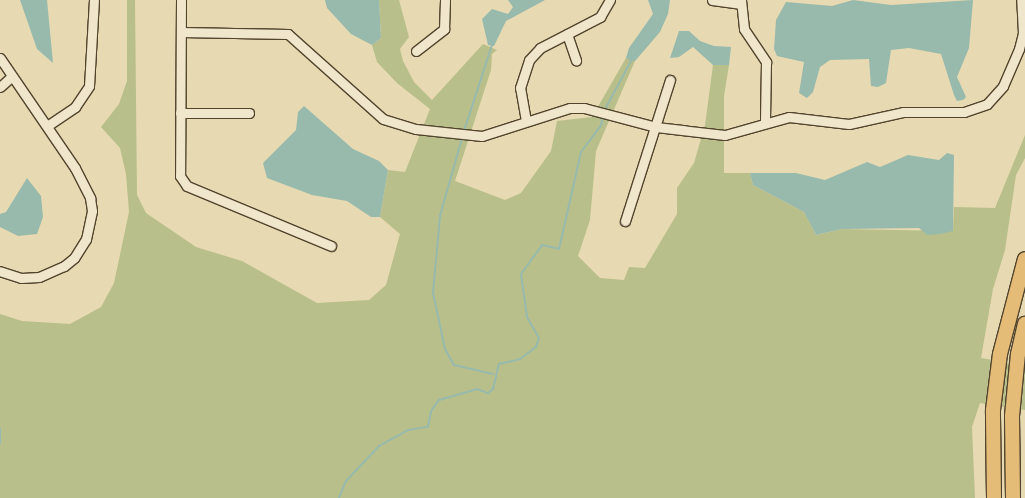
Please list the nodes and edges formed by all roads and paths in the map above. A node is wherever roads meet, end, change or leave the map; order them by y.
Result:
1 (94, 0) edge
2 (181, 0) edge
3 (445, 0) edge
4 (610, 0) edge
5 (712, 0) edge
6 (1020, 0) edge
7 (740, 2) edge
8 (181, 32) junction
9 (567, 34) junction
10 (416, 51) dead end
11 (0, 58) edge
12 (576, 60) dead end
13 (11, 77) junction
14 (670, 80) dead end
15 (0, 87) edge
16 (180, 113) junction
17 (249, 113) dead end
18 (526, 121) junction
19 (765, 121) junction
20 (47, 126) junction
21 (656, 127) junction
22 (626, 221) dead end
23 (331, 246) dead end
24 (1025, 259) edge
25 (0, 271) edge
26 (1025, 324) edge
27 (994, 498) edge
28 (1013, 498) edge

1 - 20 street
2 - 8 street
3 - 10 street
4 - 9 street
5 - 7 street
6 - 19 street
7 - 19 street
8 - 16 street
8 - 18 street
9 - 12 street
9 - 18 street
11 - 13 street
13 - 15 street
13 - 20 street
14 - 21 street
16 - 17 street
16 - 23 street
18 - 21 street
19 - 21 street
20 - 25 street
21 - 22 street
24 - 27 highway
26 - 28 highway

